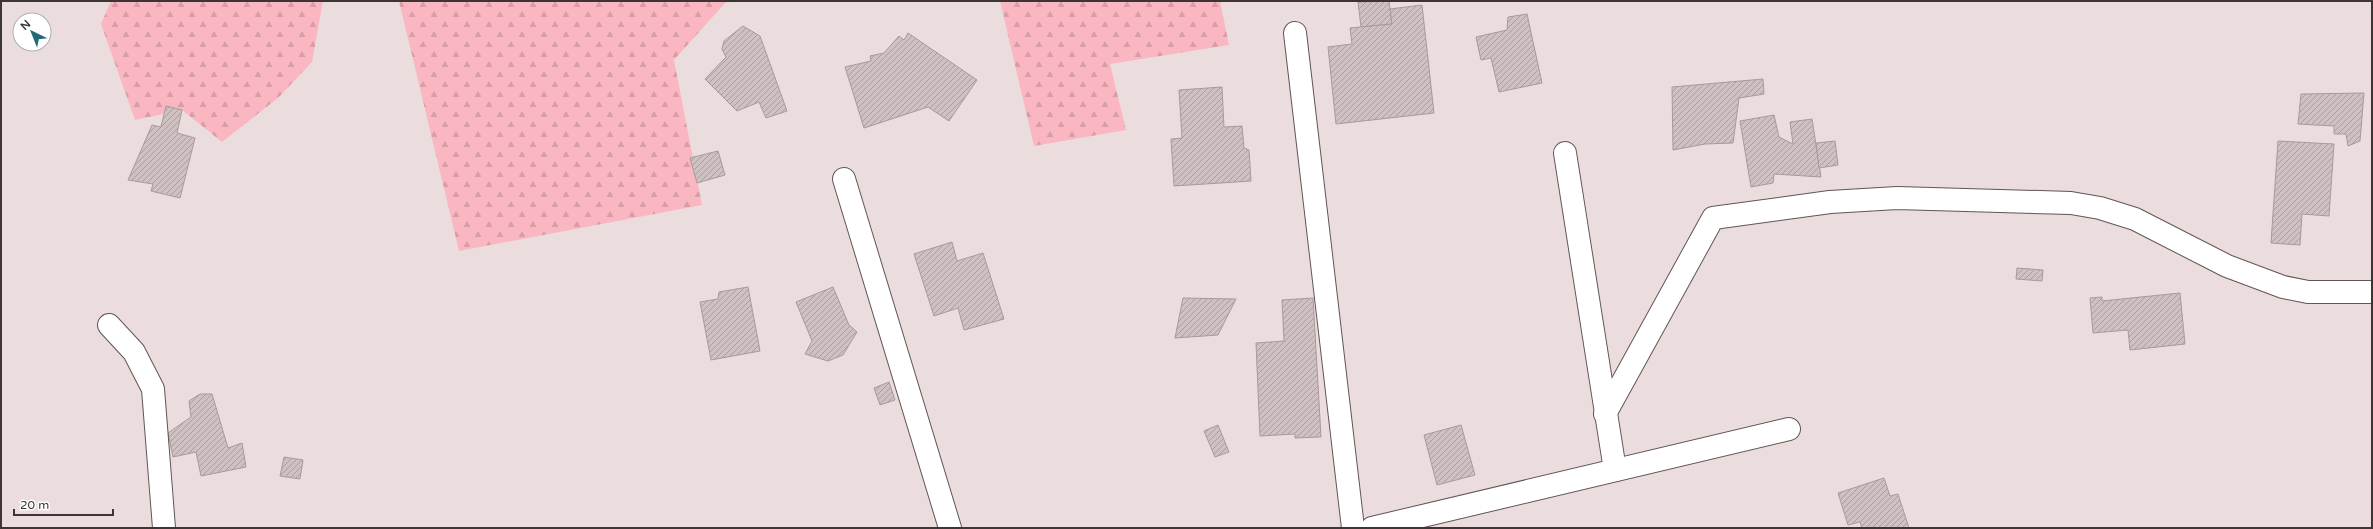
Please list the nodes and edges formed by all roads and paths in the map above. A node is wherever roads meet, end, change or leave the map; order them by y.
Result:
1 (1294, 33) dead end
2 (1564, 153) dead end
3 (844, 179) dead end
4 (2372, 292) edge
5 (109, 325) dead end
6 (1605, 414) junction
7 (1789, 429) dead end
8 (1615, 470) junction
9 (164, 528) edge
10 (950, 528) edge
11 (1353, 528) edge
12 (1372, 528) edge

1 - 11 street
2 - 6 street
3 - 10 street
4 - 6 street
5 - 9 street
6 - 8 street
7 - 8 street
8 - 12 street

